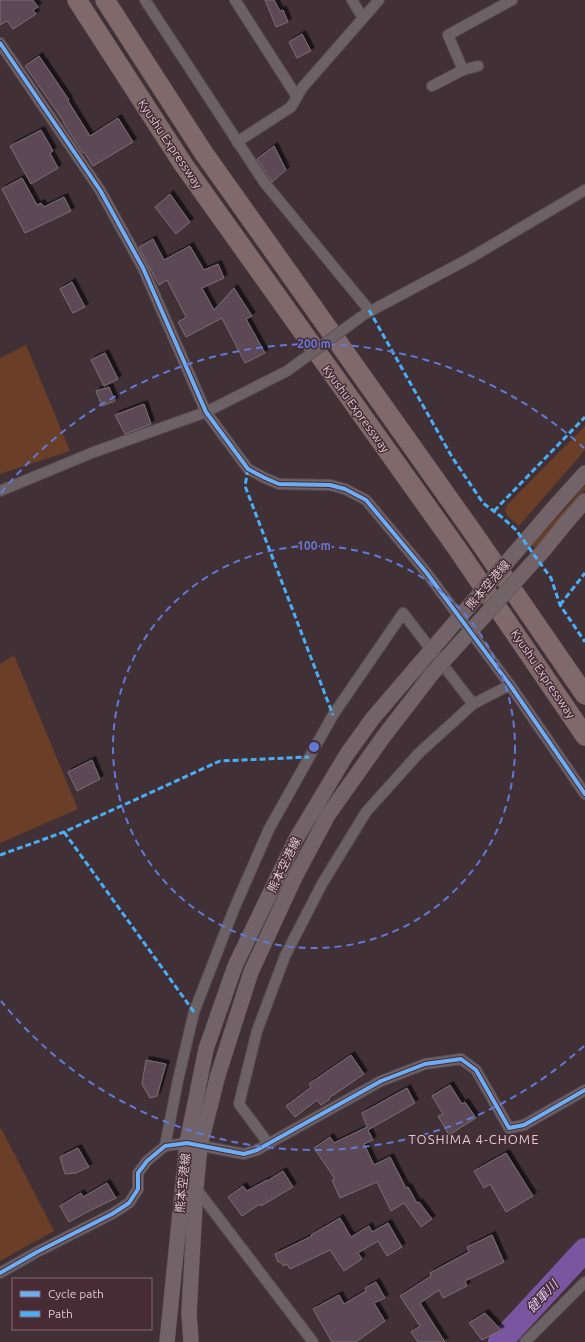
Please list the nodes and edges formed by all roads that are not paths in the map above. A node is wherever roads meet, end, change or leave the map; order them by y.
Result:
1 (77, 0) edge
2 (105, 0) edge
3 (145, 0) edge
4 (235, 0) edge
5 (352, 0) edge
6 (379, 0) edge
7 (512, 0) edge
8 (363, 18) junction
9 (0, 44) edge
10 (478, 66) dead end
11 (463, 70) junction
12 (432, 86) dead end
13 (298, 97) junction
14 (237, 142) junction
15 (585, 190) edge
16 (365, 313) junction
17 (206, 412) junction
18 (585, 473) edge
19 (0, 491) edge
20 (585, 501) edge
21 (510, 685) junction
22 (585, 695) edge
23 (472, 704) junction
24 (585, 736) edge
25 (585, 794) edge
26 (585, 1090) edge
27 (268, 1143) junction
28 (194, 1145) junction
29 (165, 1146) junction
30 (184, 1175) junction
31 (196, 1187) junction
32 (0, 1273) edge
33 (585, 1282) edge
34 (167, 1342) edge
35 (191, 1342) edge
36 (313, 1342) edge
37 (525, 1342) edge

1 - 24 highway, Kyushu Expressway
2 - 22 highway, Kyushu Expressway
3 - 14 street
4 - 13 street
5 - 8 street
6 - 8 street
7 - 11 street
8 - 13 street
9 - 17 street
10 - 11 street
11 - 12 street
13 - 14 street
14 - 16 street
15 - 16 street
16 - 17 street, bridge
17 - 19 street
17 - 21 street
18 - 28 main road, 熊本空港線, bridge
20 - 28 main road, 熊本空港線, bridge
21 - 23 street
21 - 25 street
23 - 27 street
23 - 29 street
26 - 27 street
27 - 28 street
28 - 29 street
28 - 30 main road, 熊本空港線
28 - 31 main road, 熊本空港線
29 - 32 street
30 - 31 street
30 - 34 main road, 熊本空港線
31 - 35 main road, 熊本空港線
31 - 36 street
33 - 37 street

